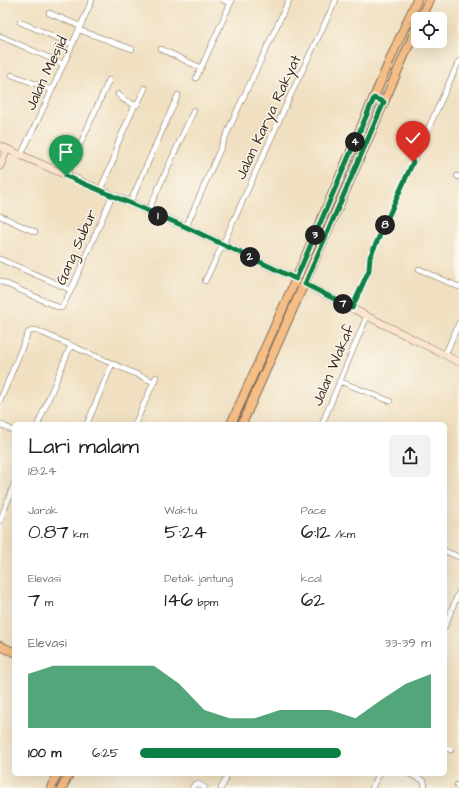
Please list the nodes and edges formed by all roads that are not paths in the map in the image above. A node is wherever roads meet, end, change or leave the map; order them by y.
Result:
1 (92, 0) edge
2 (223, 0) edge
3 (289, 0) edge
4 (336, 0) edge
5 (417, 0) edge
6 (429, 0) edge
7 (231, 2) edge
8 (423, 12) edge
9 (49, 13) dead end
10 (20, 22) dead end
11 (79, 28) junction
12 (401, 34) junction
13 (0, 36) edge
14 (411, 38) joint
15 (72, 44) junction
16 (132, 49) dead end
17 (161, 49) dead end
18 (459, 61) edge
19 (63, 64) junction
20 (201, 68) junction
21 (12, 75) dead end
22 (196, 78) dead end
23 (109, 80) dead end
24 (145, 88) dead end
25 (52, 90) junction
26 (118, 94) dead end
27 (178, 95) dead end
28 (374, 98) junction
29 (384, 102) junction
30 (135, 105) junction
31 (194, 110) dead end
32 (4, 147) edge
33 (21, 155) junction
34 (0, 166) edge
35 (66, 176) junction
36 (100, 190) junction
37 (112, 196) junction
38 (130, 203) junction
39 (148, 211) junction
40 (0, 216) edge
41 (186, 227) junction
42 (35, 232) dead end
43 (223, 244) junction
44 (0, 259) edge
45 (419, 269) dead end
46 (296, 279) junction
47 (0, 281) edge
48 (205, 282) dead end
49 (305, 284) junction
50 (459, 287) edge
51 (71, 290) junction
52 (352, 308) junction
53 (367, 316) junction
54 (459, 323) edge
55 (71, 345) junction
56 (445, 355) junction
57 (459, 362) edge
58 (112, 364) junction
59 (340, 381) junction
60 (0, 401) edge
61 (390, 401) dead end
62 (39, 422) edge
63 (88, 422) edge
64 (136, 422) edge
65 (232, 422) edge
66 (243, 422) edge
67 (323, 422) edge
68 (0, 424) edge
69 (12, 430) edge
70 (12, 489) edge
71 (0, 521) edge
72 (447, 552) edge
73 (459, 557) edge
74 (459, 593) edge
75 (447, 620) edge
76 (0, 646) edge
77 (12, 652) edge
78 (56, 776) edge
79 (68, 776) edge
80 (378, 776) edge
81 (413, 776) edge
82 (226, 779) dead end
83 (51, 788) edge
84 (62, 788) edge
85 (192, 788) edge
86 (204, 788) edge
87 (221, 788) edge
88 (372, 788) edge
89 (425, 788) edge

1 - 11 street, Jalan Mesjid
2 - 7 street
3 - 41 street
4 - 43 street, Jalan Karya Rakyat
5 - 12 main road
6 - 8 main road
7 - 20 street
9 - 11 street
10 - 15 street
11 - 15 street, Jalan Mesjid
11 - 16 street
12 - 14 main road
12 - 28 main road
13 - 19 street
14 - 29 main road
15 - 19 street, Jalan Mesjid
17 - 20 street
18 - 52 street
19 - 25 street, Jalan Mesjid
20 - 22 street
21 - 25 street
23 - 35 street
24 - 30 street
25 - 33 street, Jalan Mesjid
26 - 30 street
27 - 38 street
28 - 29 main road
28 - 46 main road
29 - 49 main road
30 - 36 street
31 - 39 street
32 - 33 street
32 - 34 street
33 - 35 street
35 - 36 street
36 - 37 street
37 - 38 street
37 - 51 street, Gang Subur
38 - 39 street
39 - 41 street
40 - 42 street
41 - 43 street
43 - 46 street
43 - 48 street, Jalan Karya Rakyat
44 - 51 street
45 - 50 street
46 - 65 main road
47 - 51 street, Gang Subur
49 - 52 street
49 - 66 main road
52 - 53 street
53 - 56 street
53 - 59 street, Jalan Wakaf
54 - 56 street
55 - 58 street
55 - 60 street
55 - 62 street
56 - 57 street
58 - 63 street
58 - 64 street
59 - 61 street
59 - 67 street, Jalan Wakaf
68 - 69 street
70 - 71 street
72 - 73 street
74 - 75 street
76 - 77 main road
78 - 83 main road
79 - 84 main road
80 - 88 street
81 - 89 street
82 - 87 street
85 - 86 street

